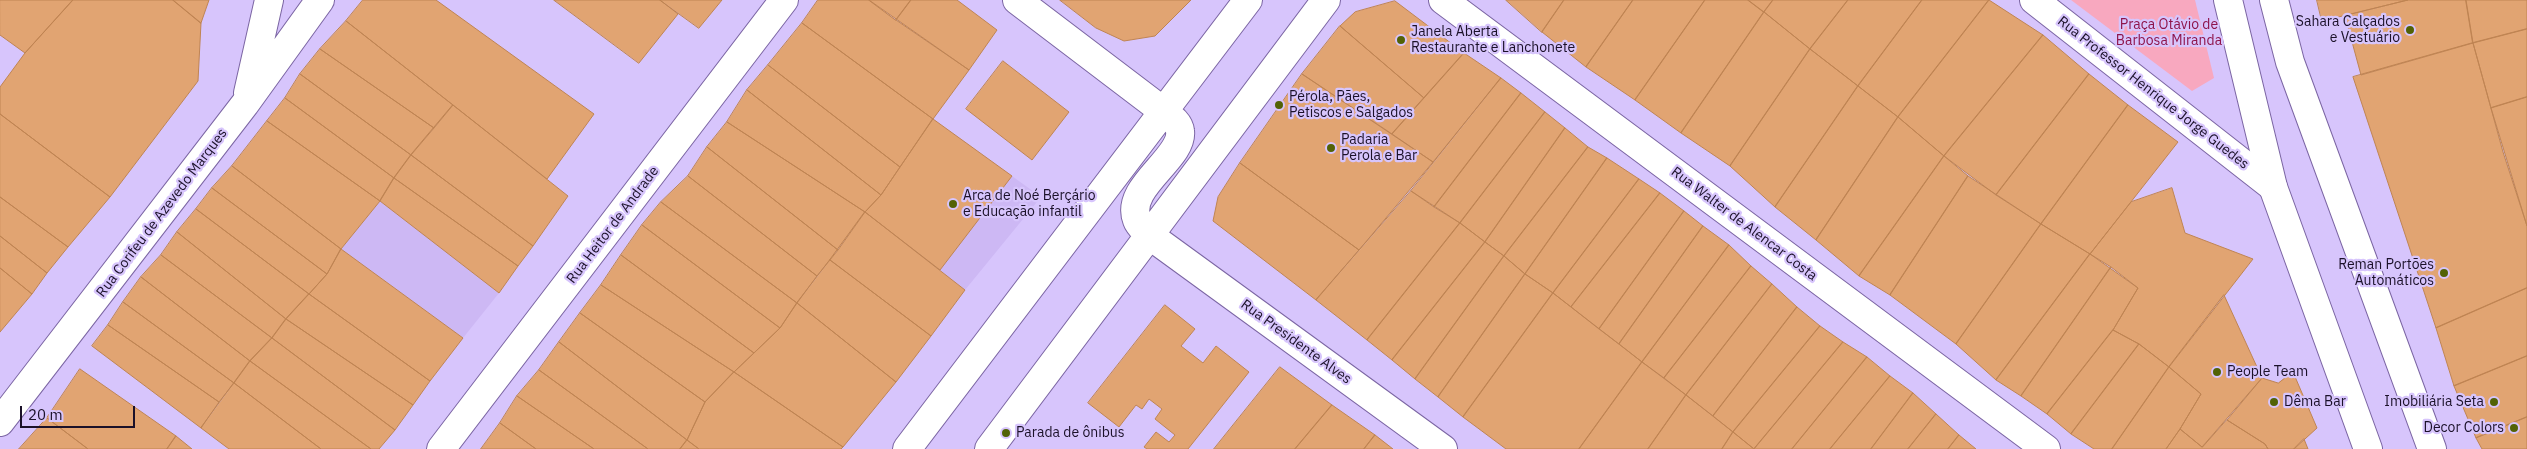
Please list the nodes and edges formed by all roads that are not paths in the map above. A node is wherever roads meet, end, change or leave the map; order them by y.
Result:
1 (269, 0) edge
2 (320, 0) edge
3 (784, 0) edge
4 (1017, 0) edge
5 (1248, 0) edge
6 (1326, 0) edge
7 (1443, 0) edge
8 (2034, 0) edge
9 (2228, 0) edge
10 (2274, 0) edge
11 (245, 104) junction
12 (1163, 110) junction
13 (2272, 187) junction
14 (1149, 235) junction
15 (0, 422) edge
16 (441, 449) edge
17 (907, 449) edge
18 (989, 449) edge
19 (1443, 449) edge
20 (2046, 449) edge
21 (2368, 449) edge
22 (2432, 449) edge

1 - 11 street
2 - 11 street, Rua Corifeu de Azevedo Marques
3 - 16 street, Rua Heitor de Andrade
4 - 12 street
5 - 12 street
6 - 14 street
7 - 20 street, Rua Walter de Alencar Costa
8 - 13 street, Rua Professor Henrique Jorge Guedes
9 - 13 street
10 - 22 street
11 - 15 street, Rua Corifeu de Azevedo Marques
12 - 14 street
12 - 17 street
13 - 21 street
14 - 18 street
14 - 19 street, Rua Presidente Alves

